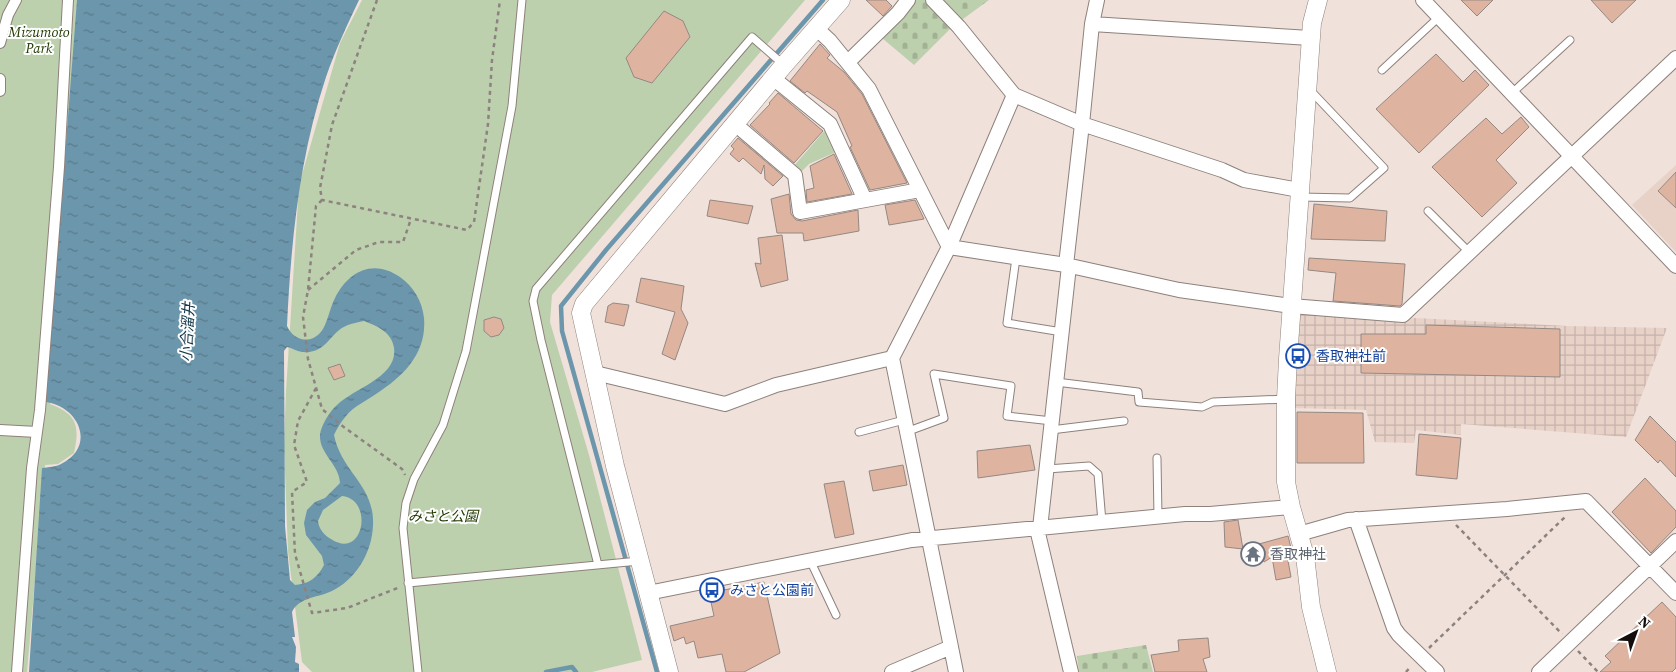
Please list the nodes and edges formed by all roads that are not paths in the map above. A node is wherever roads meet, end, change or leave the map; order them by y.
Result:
1 (16, 0) edge
2 (68, 0) edge
3 (522, 0) edge
4 (908, 0) edge
5 (933, 0) edge
6 (1097, 0) edge
7 (1318, 0) edge
8 (1423, 0) edge
9 (839, 1) edge
10 (1439, 17) junction
11 (1092, 24) junction
12 (817, 29) junction
13 (1310, 38) junction
14 (1570, 40) dead end
15 (0, 43) edge
16 (1676, 58) edge
17 (848, 62) junction
18 (1382, 70) dead end
19 (778, 71) junction
20 (0, 79) edge
21 (1307, 86) junction
22 (0, 91) edge
23 (1512, 93) junction
24 (1014, 95) junction
25 (735, 124) junction
26 (1082, 124) junction
27 (1572, 156) junction
28 (920, 190) junction
29 (1299, 193) junction
30 (865, 200) junction
31 (1428, 211) dead end
32 (949, 247) junction
33 (1470, 253) junction
34 (1016, 258) junction
35 (1067, 266) junction
36 (1676, 266) edge
37 (1291, 306) junction
38 (1062, 332) junction
39 (892, 358) junction
40 (595, 373) junction
41 (1056, 382) junction
42 (1286, 399) junction
43 (1124, 421) dead end
44 (1052, 425) junction
45 (905, 426) junction
46 (0, 430) edge
47 (37, 432) junction
48 (859, 432) dead end
49 (1157, 458) dead end
50 (1047, 469) junction
51 (1291, 507) junction
52 (1158, 517) junction
53 (1356, 519) junction
54 (1102, 522) junction
55 (1038, 528) junction
56 (1299, 534) junction
57 (927, 538) junction
58 (1676, 541) edge
59 (810, 560) junction
60 (639, 561) junction
61 (598, 565) junction
62 (1650, 566) junction
63 (408, 583) junction
64 (648, 593) junction
65 (1676, 593) edge
66 (836, 616) dead end
67 (951, 646) junction
68 (1545, 670) edge
69 (18, 672) edge
70 (418, 672) edge
71 (669, 672) edge
72 (892, 672) edge
73 (956, 672) edge
74 (1071, 672) edge
75 (1327, 672) edge
76 (1437, 672) edge

1 - 15 street
2 - 47 street
3 - 63 lane
4 - 17 street
5 - 24 street
6 - 11 street
7 - 13 street
8 - 10 street
9 - 12 street
10 - 18 lane
10 - 23 street
11 - 13 street
11 - 26 street
12 - 17 street
12 - 19 street
13 - 21 street
14 - 23 lane
16 - 27 street
17 - 28 street
19 - 25 street
19 - 30 street
19 - 61 lane
20 - 22 street
21 - 29 street
21 - 29 lane
23 - 27 street
24 - 26 street
24 - 32 street
25 - 30 street
25 - 40 street
26 - 29 street
26 - 35 street
27 - 33 street
27 - 36 street
28 - 30 street
28 - 32 street
29 - 37 street
31 - 33 lane
32 - 34 street
32 - 39 street
33 - 37 street
34 - 35 street
34 - 38 lane
35 - 37 street
35 - 38 street
37 - 42 street
38 - 41 street
39 - 40 street
39 - 45 street
40 - 60 street
41 - 42 lane
41 - 44 street
42 - 51 street
43 - 44 lane
44 - 45 lane
44 - 50 street
45 - 48 lane
45 - 57 street
46 - 47 street
47 - 69 street
49 - 52 lane
50 - 54 lane
50 - 55 street
51 - 52 street
51 - 56 street
52 - 54 street
53 - 56 street
53 - 62 street
53 - 76 street
54 - 55 street
55 - 57 street
55 - 74 street
56 - 75 street
57 - 59 street
57 - 67 street
58 - 62 street
59 - 64 street
59 - 66 lane
60 - 61 lane
60 - 64 street
61 - 63 lane
62 - 65 street
62 - 68 street
63 - 70 lane
64 - 71 street
67 - 72 street
67 - 73 street

